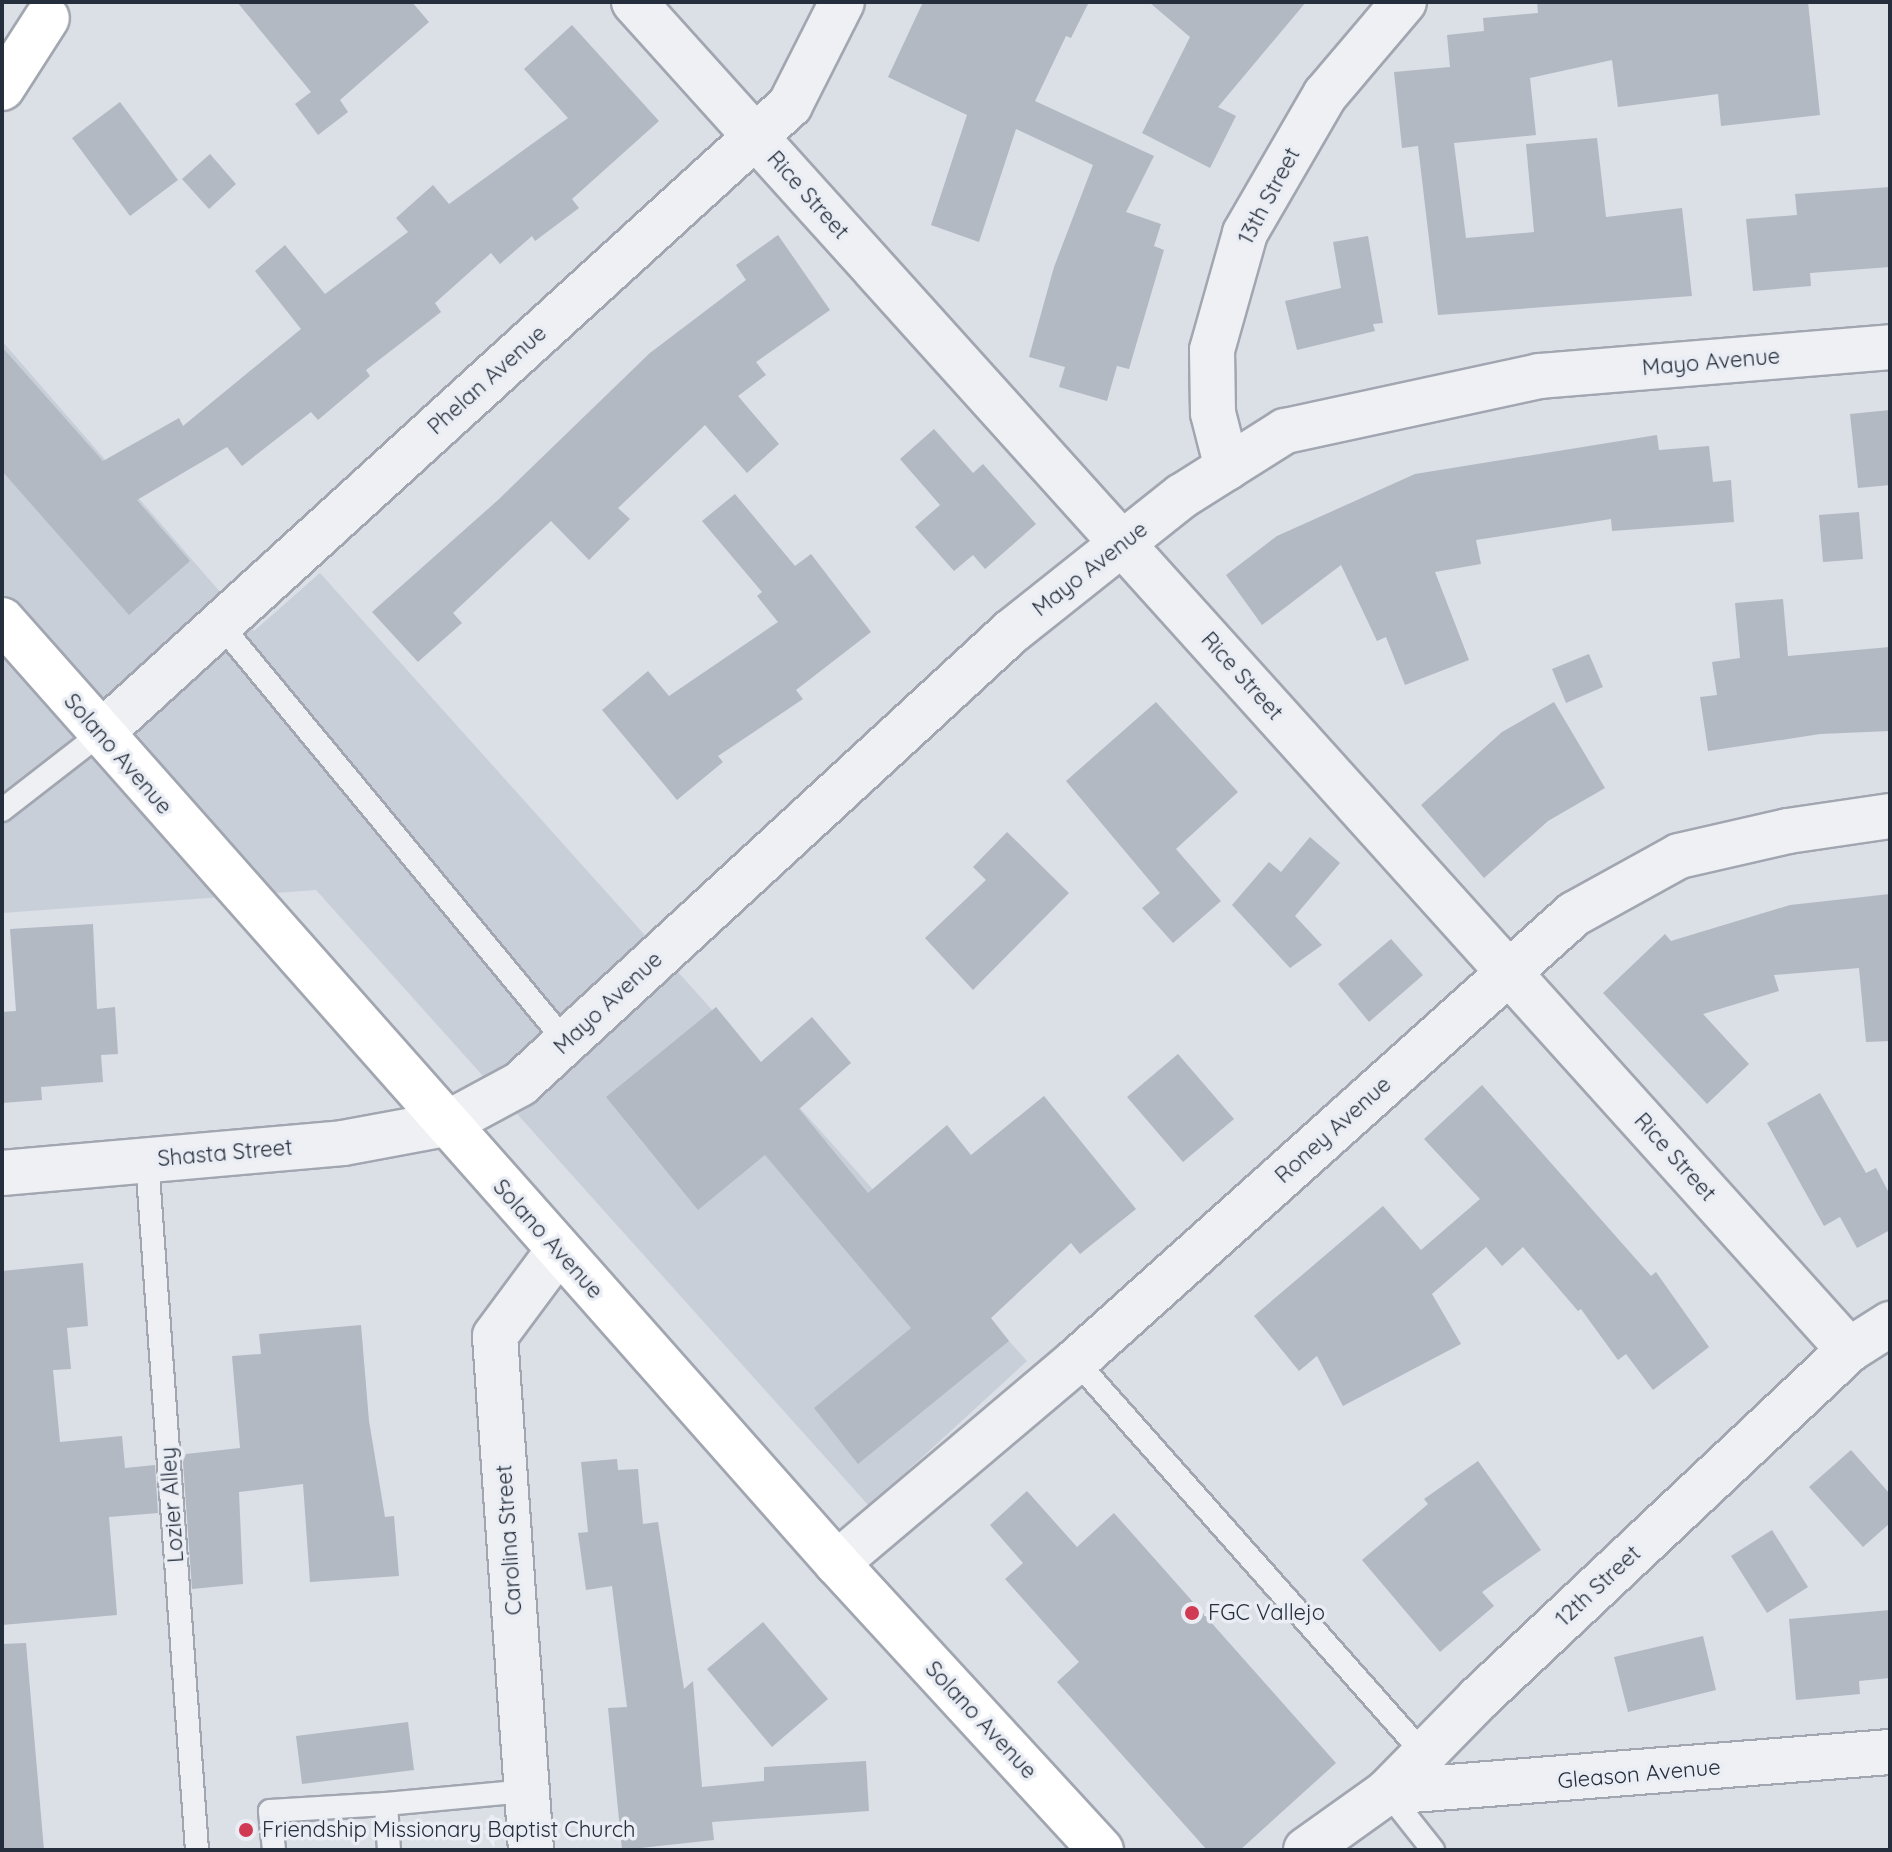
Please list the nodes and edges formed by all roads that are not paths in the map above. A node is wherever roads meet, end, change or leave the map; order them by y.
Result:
1 (634, 2) edge
2 (842, 2) edge
3 (1404, 2) edge
4 (55, 10) edge
5 (2, 47) edge
6 (2, 88) edge
7 (755, 136) junction
8 (1890, 347) edge
9 (1227, 468) junction
10 (1122, 543) junction
11 (2, 620) edge
12 (220, 624) junction
13 (100, 734) junction
14 (2, 810) edge
15 (1890, 816) edge
16 (1508, 972) junction
17 (566, 1042) junction
18 (446, 1124) junction
19 (147, 1161) junction
20 (2, 1173) edge
21 (558, 1251) junction
22 (1890, 1324) edge
23 (1849, 1350) junction
24 (1076, 1361) junction
25 (837, 1563) junction
26 (1890, 1752) edge
27 (1423, 1753) junction
28 (527, 1791) junction
29 (1387, 1792) junction
30 (386, 1804) junction
31 (197, 1850) edge
32 (274, 1850) edge
33 (389, 1850) edge
34 (531, 1850) edge
35 (1101, 1850) edge
36 (1306, 1850) edge
37 (1433, 1850) edge

1 - 7 street, Rice Street
2 - 7 street, Phelan Avenue
3 - 9 street, 13th Street
4 - 5 main road
4 - 6 main road
7 - 10 street, Rice Street
7 - 12 street, Phelan Avenue
8 - 9 street, Mayo Avenue
9 - 10 street, Mayo Avenue
10 - 16 street, Rice Street
10 - 17 street, Mayo Avenue
11 - 13 main road, Solano Avenue
12 - 13 street, Phelan Avenue
12 - 17 lane
13 - 14 lane
13 - 18 main road, Solano Avenue
15 - 16 street, Roney Avenue
16 - 23 street, Rice Street
16 - 24 street, Roney Avenue
17 - 18 street, Mayo Avenue
18 - 19 street, Shasta Street
18 - 21 main road, Solano Avenue
19 - 20 street, Shasta Street
19 - 31 lane, Lozier Alley
21 - 25 main road, Solano Avenue
21 - 28 street, Carolina Street
22 - 23 street, 12th Street
23 - 27 street, 12th Street
24 - 25 street, Roney Avenue
24 - 27 lane
25 - 35 main road, Solano Avenue
26 - 29 street, Gleason Avenue
27 - 29 street, 12th Street
28 - 30 lane
28 - 34 street, Carolina Street
29 - 36 street, 12th Street
29 - 37 lane
30 - 32 lane
30 - 33 lane

